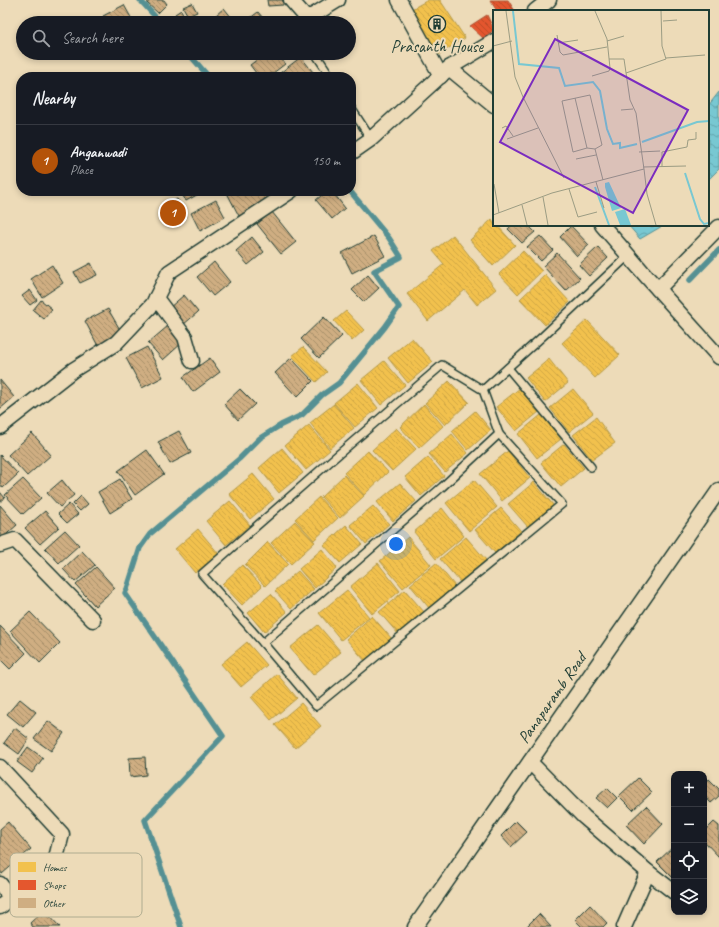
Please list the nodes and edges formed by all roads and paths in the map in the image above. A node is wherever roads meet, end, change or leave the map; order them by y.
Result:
1 (291, 0) edge
2 (338, 0) edge
3 (399, 0) edge
4 (549, 0) edge
5 (536, 10) edge
6 (493, 41) edge
7 (319, 60) edge
8 (327, 72) edge
9 (445, 72) junction
10 (493, 104) edge
11 (356, 116) edge
12 (371, 139) junction
13 (356, 150) edge
14 (283, 196) edge
15 (603, 226) edge
16 (719, 228) edge
17 (628, 255) junction
18 (658, 289) junction
19 (156, 298) junction
20 (719, 356) edge
21 (192, 361) dead end
22 (508, 368) junction
23 (483, 390) junction
24 (0, 427) edge
25 (499, 434) junction
26 (591, 467) dead end
27 (719, 490) edge
28 (0, 545) edge
29 (93, 620) dead end
30 (263, 643) junction
31 (530, 762) junction
32 (0, 767) edge
33 (57, 853) edge
34 (648, 872) junction
35 (0, 884) edge
36 (671, 890) edge
37 (5, 903) edge
38 (415, 927) edge
39 (624, 927) edge

1 - 2 street
3 - 9 street
4 - 5 street
6 - 9 street
7 - 8 lane
9 - 10 street
9 - 12 street
11 - 12 lane
12 - 13 street
14 - 19 street
15 - 17 street
16 - 18 street
17 - 18 street
17 - 22 lane
18 - 20 street
19 - 21 street
19 - 24 street
22 - 23 lane
22 - 26 lane
23 - 25 lane
23 - 30 lane
25 - 30 lane
25 - 30 lane
27 - 31 street, Panaparamb Road
28 - 29 street
31 - 34 street
31 - 38 street, Panaparamb Road
32 - 33 street
34 - 36 street
34 - 39 street
35 - 37 street

